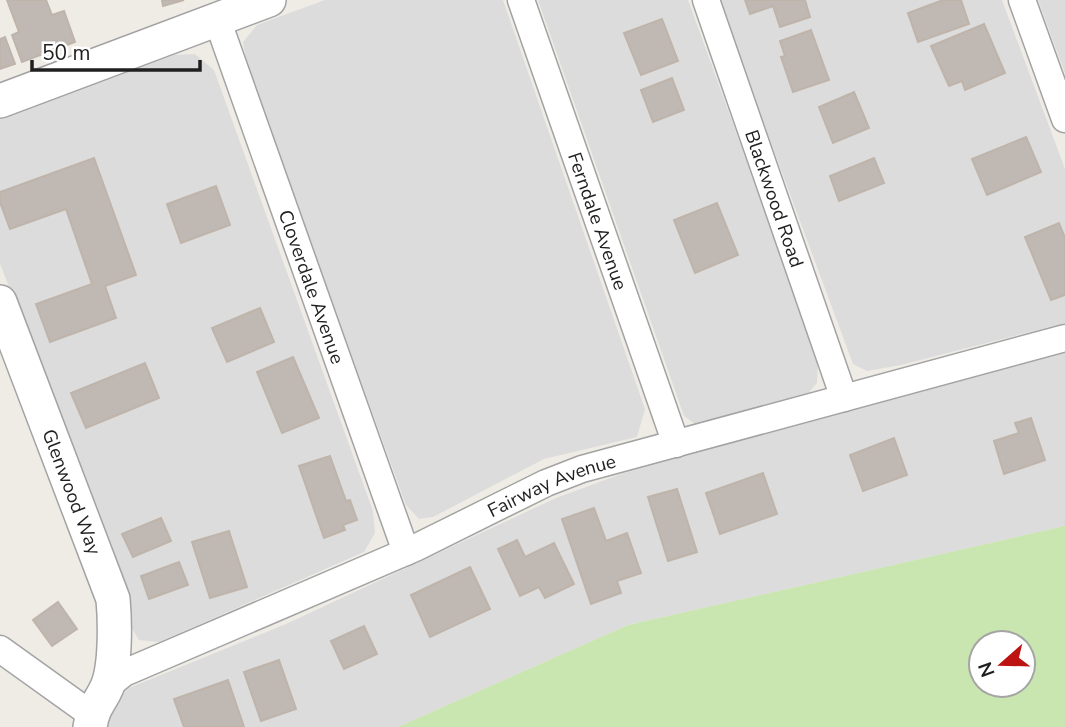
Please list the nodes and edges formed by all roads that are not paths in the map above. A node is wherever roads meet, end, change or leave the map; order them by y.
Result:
1 (269, 0) edge
2 (521, 0) edge
3 (706, 0) edge
4 (1021, 0) edge
5 (218, 19) junction
6 (0, 101) edge
7 (1065, 120) edge
8 (3, 318) edge
9 (1065, 338) edge
10 (844, 398) junction
11 (676, 444) junction
12 (406, 552) junction
13 (0, 649) edge
14 (108, 686) junction
15 (91, 721) edge

1 - 5 street
2 - 11 street, Ferndale Avenue
3 - 10 street, Blackwood Road
4 - 7 street
5 - 6 street
5 - 12 street, Cloverdale Avenue
8 - 14 street, Glenwood Way
9 - 10 street, Fairway Avenue
10 - 11 street, Fairway Avenue
11 - 12 street, Fairway Avenue
12 - 14 street, Fairway Avenue
13 - 15 street
14 - 15 street, Fairway Avenue

